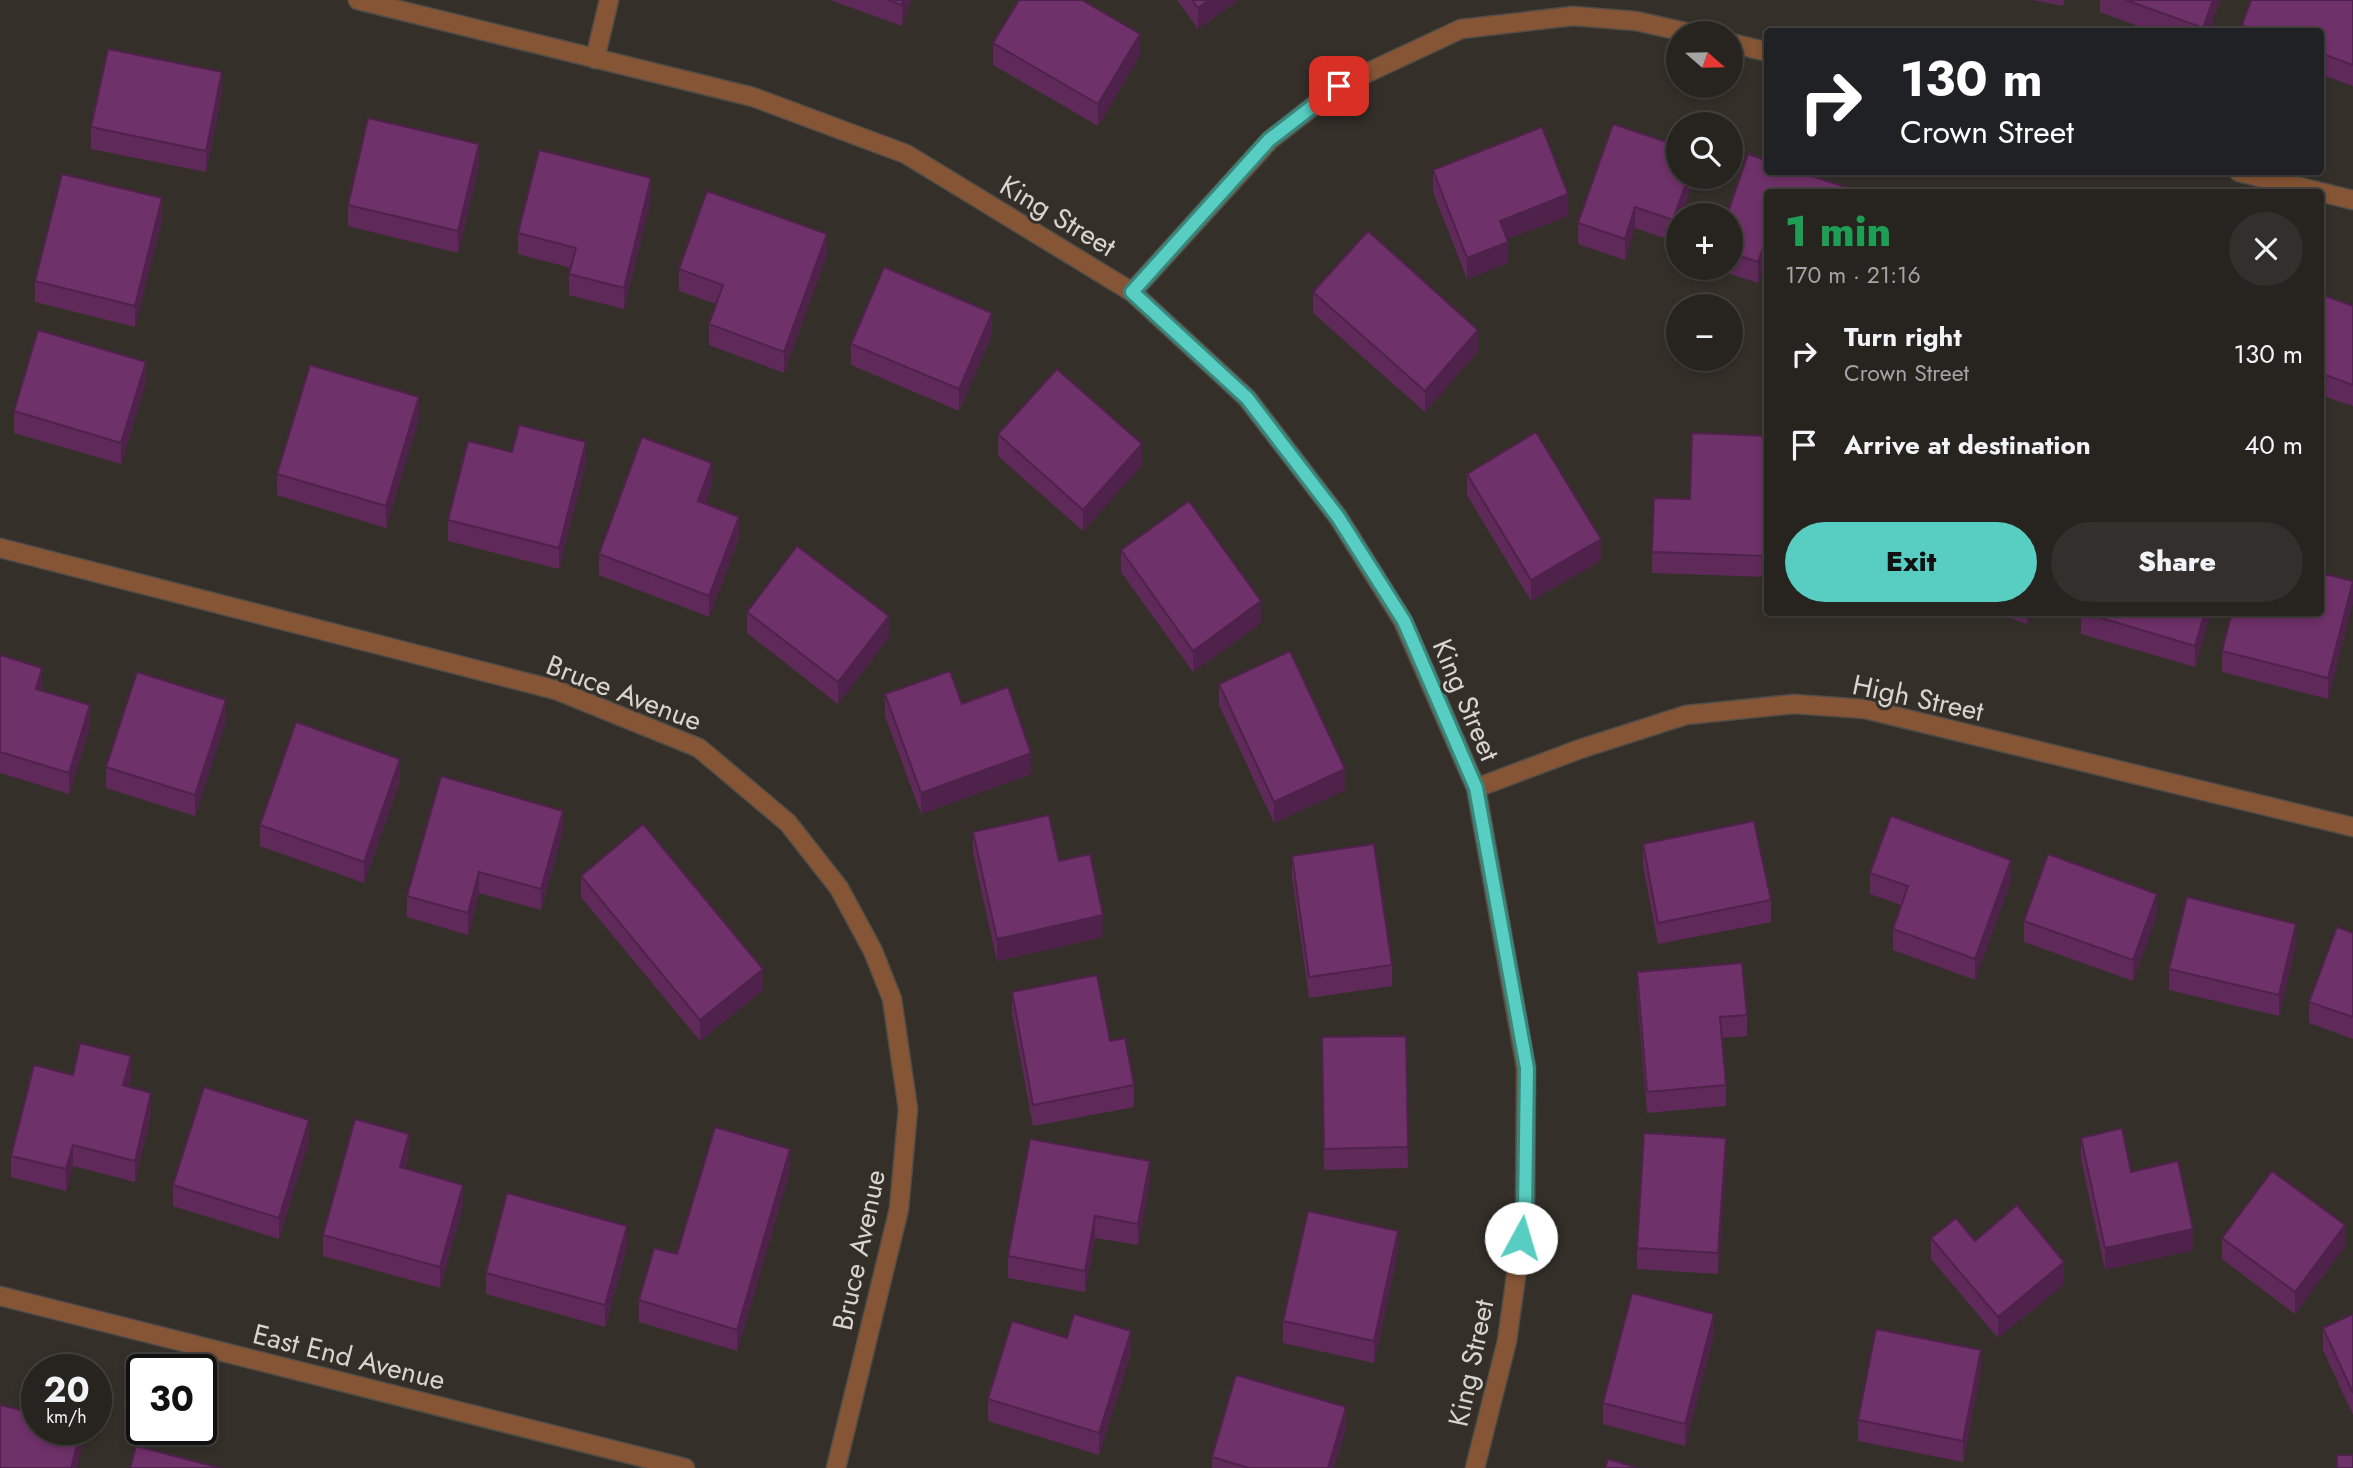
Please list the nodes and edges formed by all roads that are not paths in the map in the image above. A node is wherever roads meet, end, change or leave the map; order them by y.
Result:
1 (358, 0) edge
2 (609, 0) edge
3 (1666, 28) edge
4 (1743, 46) edge
5 (1764, 50) edge
6 (594, 60) junction
7 (2251, 175) edge
8 (2306, 189) edge
9 (2324, 194) edge
10 (2353, 201) edge
11 (1132, 292) junction
12 (0, 548) edge
13 (1476, 788) junction
14 (2353, 827) edge
15 (0, 1296) edge
16 (685, 1468) edge
17 (836, 1468) edge
18 (1475, 1468) edge

1 - 6 street, King Street
2 - 6 street
3 - 11 street
4 - 5 street
6 - 11 street, King Street
7 - 8 street
9 - 10 street
11 - 13 street, King Street
12 - 17 street, Bruce Avenue
13 - 14 street, High Street
13 - 18 street, King Street
15 - 16 street, East End Avenue

